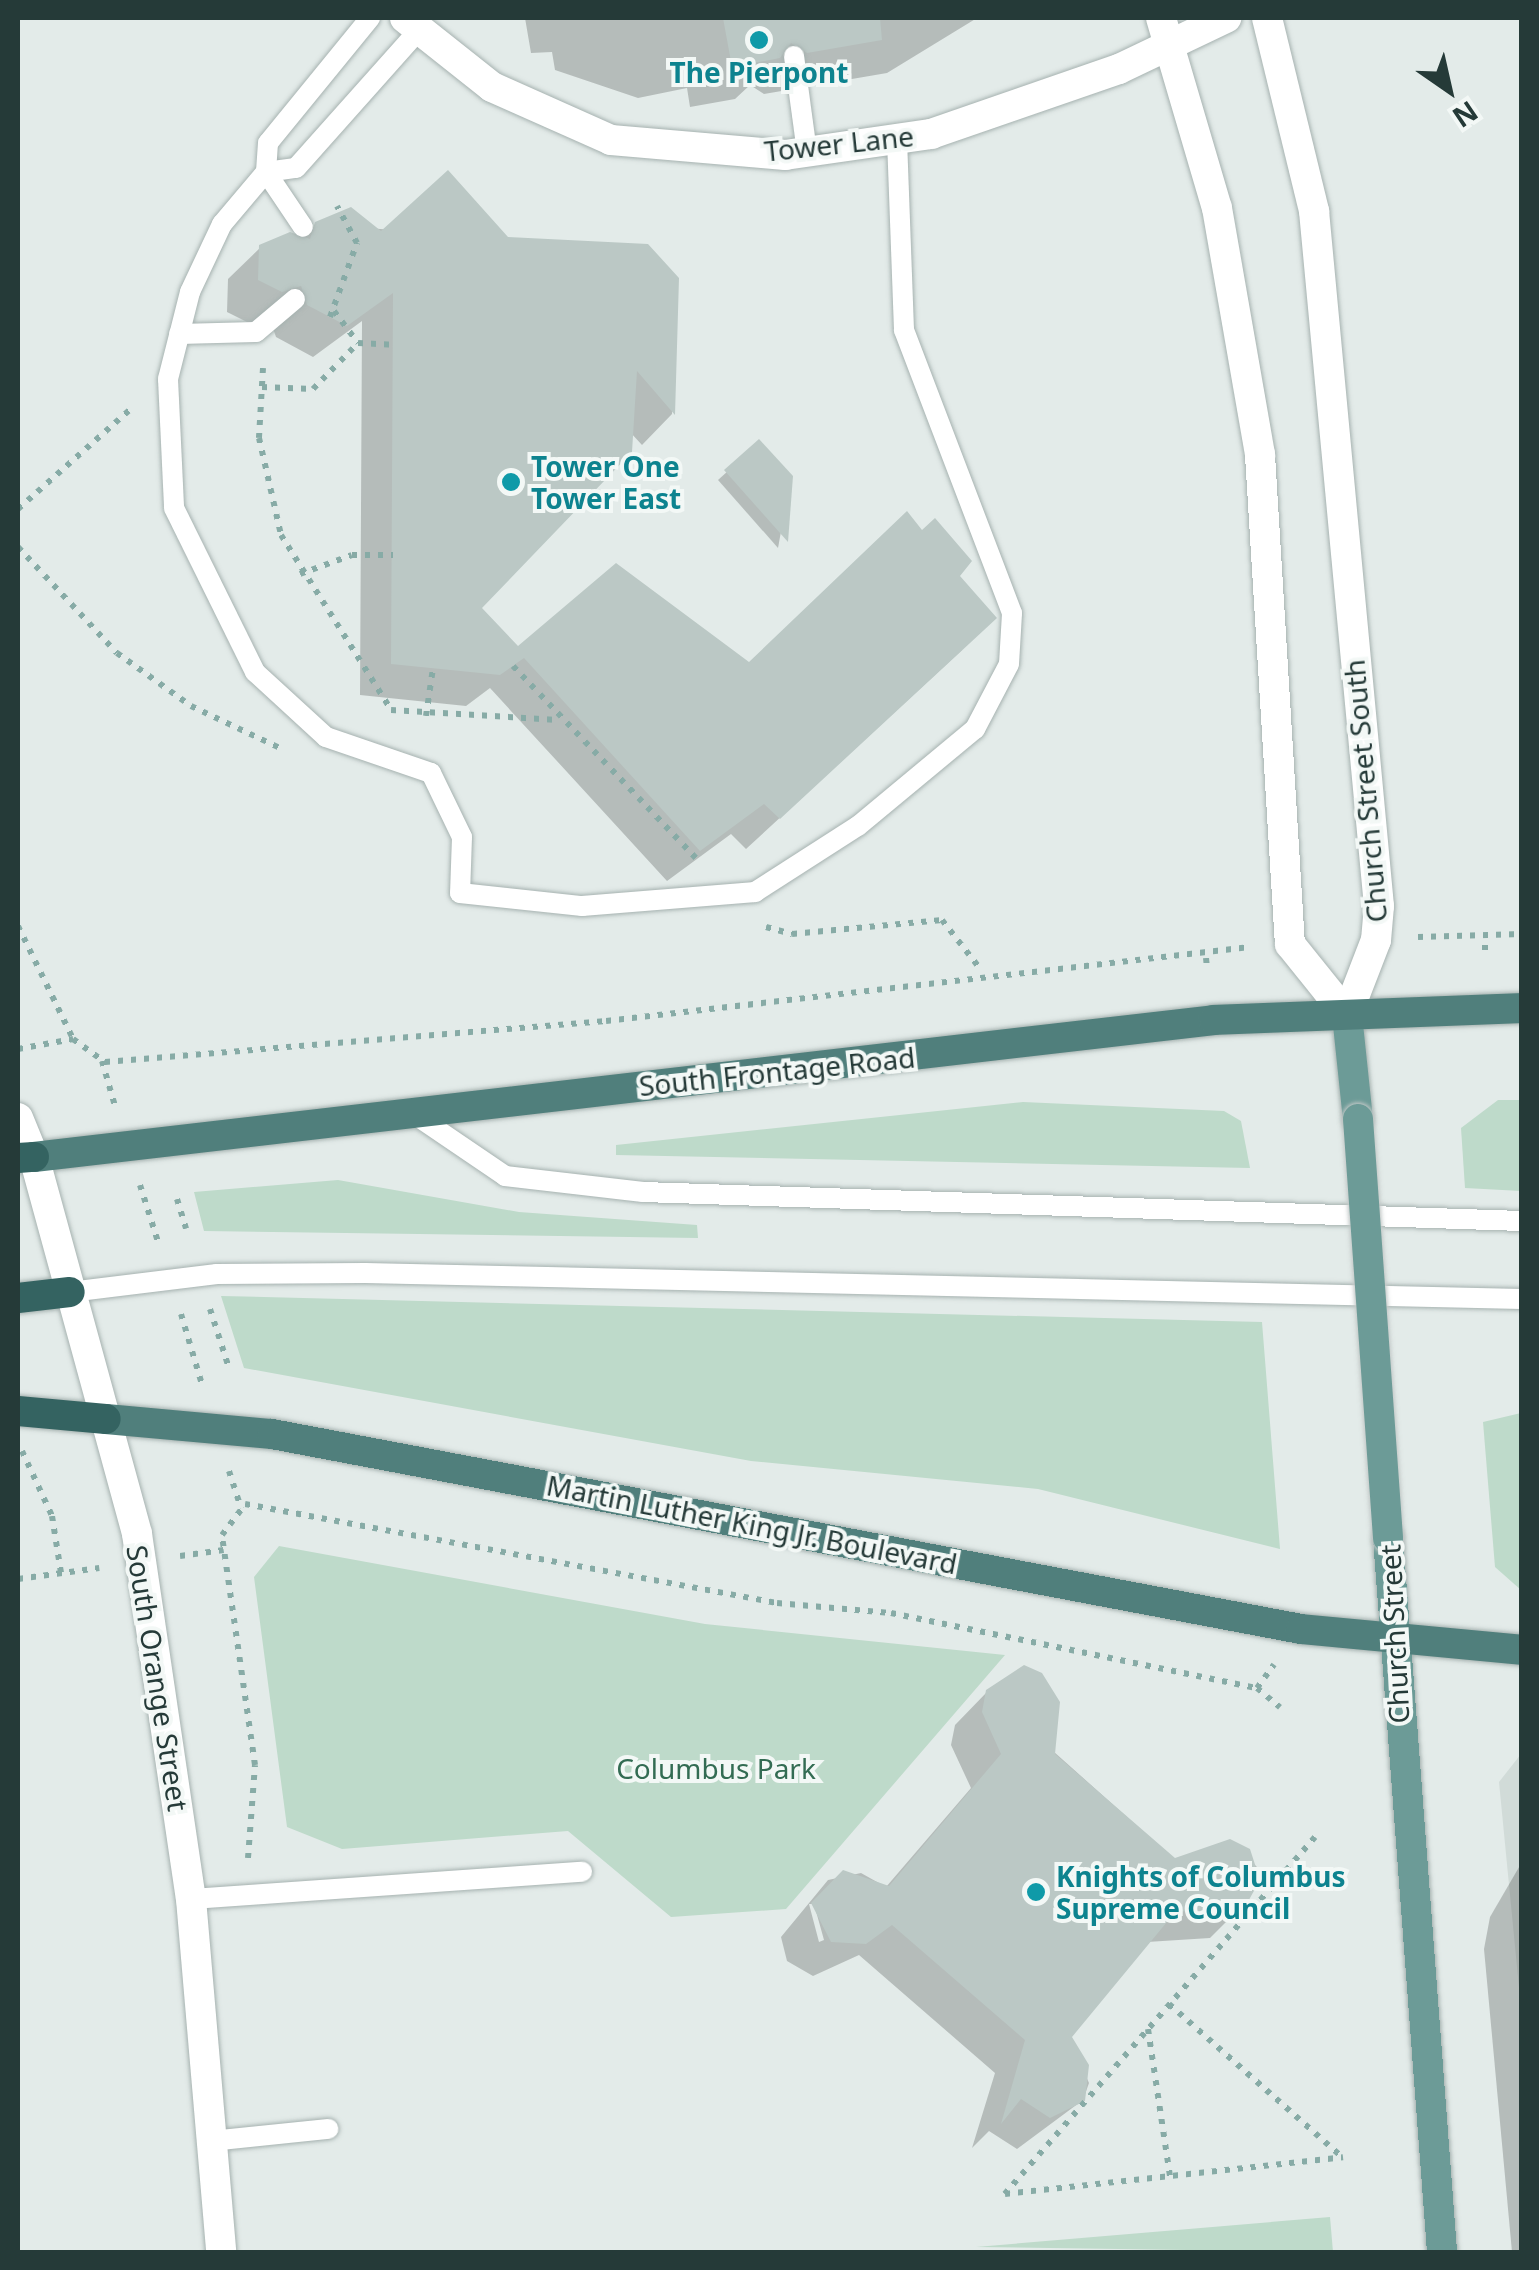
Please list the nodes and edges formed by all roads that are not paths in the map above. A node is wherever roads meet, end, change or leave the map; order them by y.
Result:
1 (370, 18) edge
2 (1226, 18) edge
3 (1267, 18) edge
4 (412, 23) edge
5 (1166, 30) edge
6 (794, 56) dead end
7 (898, 139) junction
8 (807, 152) junction
9 (266, 172) junction
10 (303, 227) dead end
11 (295, 299) dead end
12 (179, 334) junction
13 (1522, 1008) edge
14 (1347, 1015) junction
15 (410, 1111) junction
16 (18, 1118) edge
17 (26, 1158) edge
18 (1522, 1222) edge
19 (70, 1292) junction
20 (18, 1298) edge
21 (1522, 1298) edge
22 (18, 1411) edge
23 (106, 1419) junction
24 (1396, 1643) junction
25 (1522, 1650) edge
26 (582, 1872) dead end
27 (192, 1899) junction
28 (328, 2128) dead end
29 (211, 2140) junction
30 (221, 2252) edge
31 (1442, 2252) edge

1 - 9 lane
2 - 5 main road, Tower Lane
3 - 14 main road, Church Street South
4 - 8 main road, Tower Lane
4 - 9 lane
5 - 7 main road, Tower Lane
5 - 14 main road
6 - 8 lane
7 - 8 main road, Tower Lane
7 - 12 lane
9 - 10 lane
9 - 12 lane
11 - 12 lane
13 - 14 highway, South Frontage Road
14 - 15 highway, South Frontage Road
14 - 24 main road, Church Street, bridge
15 - 17 highway, South Frontage Road
15 - 18 lane
16 - 17 main road, South Orange Street
17 - 19 main road, South Orange Street
19 - 20 highway
19 - 21 lane
19 - 23 main road, South Orange Street
22 - 23 highway
23 - 24 highway, Martin Luther King Jr. Boulevard
23 - 27 main road, South Orange Street
24 - 25 highway, Martin Luther King Jr. Boulevard
24 - 31 main road, Church Street
26 - 27 lane
27 - 29 main road, South Orange Street
28 - 29 lane
29 - 30 main road, South Orange Street

